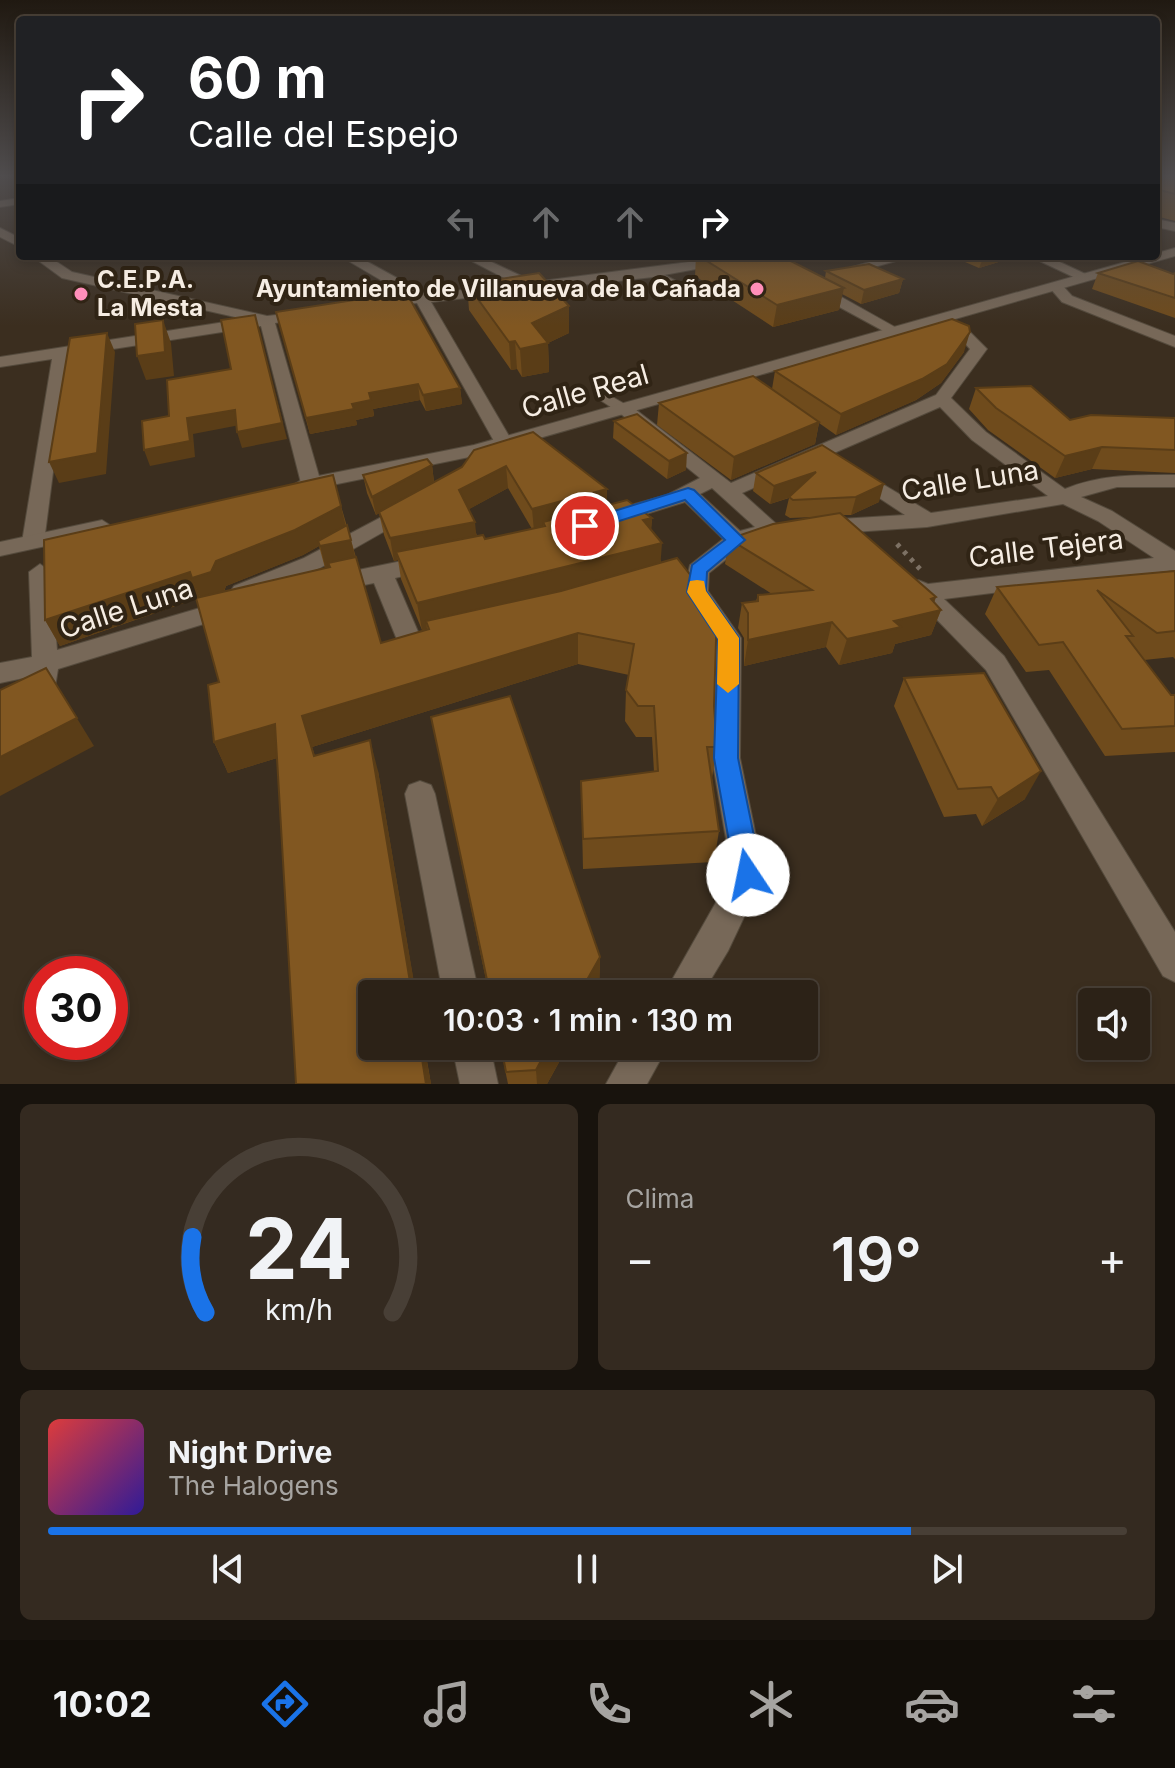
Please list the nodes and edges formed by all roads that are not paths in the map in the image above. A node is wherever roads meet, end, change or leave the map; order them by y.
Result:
1 (45, 260) edge
2 (354, 260) edge
3 (477, 260) edge
4 (694, 260) edge
5 (752, 260) edge
6 (891, 260) edge
7 (1045, 260) edge
8 (1148, 260) edge
9 (705, 265) junction
10 (653, 273) junction
11 (1087, 278) junction
12 (670, 281) dead end
13 (544, 283) junction
14 (529, 285) junction
15 (1057, 288) junction
16 (421, 297) junction
17 (561, 301) edge
18 (359, 306) edge
19 (328, 311) edge
20 (267, 320) junction
21 (939, 321) junction
22 (1175, 330) edge
23 (894, 331) junction
24 (1175, 342) edge
25 (61, 352) junction
26 (0, 362) edge
27 (602, 395) dead end
28 (942, 399) junction
29 (625, 410) junction
30 (811, 429) edge
31 (504, 443) junction
32 (828, 449) junction
33 (477, 450) junction
34 (1175, 481) edge
35 (456, 482) edge
36 (311, 483) junction
37 (722, 485) junction
38 (282, 489) edge
39 (688, 493) junction
40 (1060, 495) junction
41 (430, 497) edge
42 (927, 520) junction
43 (119, 524) edge
44 (585, 526) edge
45 (847, 526) junction
46 (786, 528) junction
47 (736, 540) junction
48 (33, 542) junction
49 (0, 549) edge
50 (880, 554) edge
51 (454, 558) edge
52 (1175, 562) edge
53 (698, 570) junction
54 (40, 572) dead end
55 (381, 572) junction
56 (902, 573) edge
57 (668, 579) edge
58 (935, 591) junction
59 (177, 620) junction
60 (456, 635) edge
61 (0, 673) edge
62 (45, 673) junction
63 (23, 693) edge
64 (420, 794) dead end
65 (1175, 964) edge
66 (458, 980) edge
67 (691, 980) edge
68 (474, 1060) edge
69 (640, 1060) edge
70 (479, 1084) edge
71 (625, 1084) edge

1 - 20 street
2 - 16 street
3 - 14 street
4 - 9 street
5 - 9 street
6 - 23 street
7 - 11 street
8 - 11 street, Calle Real
9 - 10 street
10 - 12 street
10 - 13 street
11 - 15 street, Calle Real
13 - 14 street
13 - 17 street
14 - 16 street
15 - 21 street, Calle Real
15 - 22 street
15 - 24 street
16 - 18 street
16 - 31 street
19 - 20 street
20 - 25 street
20 - 36 street
21 - 23 street, Calle Real
21 - 28 street
23 - 29 street, Calle Real
25 - 26 street
25 - 48 street
27 - 29 street
28 - 32 street
28 - 40 street
29 - 31 street, Calle Real
29 - 37 street
30 - 32 street
31 - 33 street, Calle Real
32 - 37 street
32 - 42 street
33 - 35 street
33 - 36 street, Calle Real
34 - 40 street, Calle Luna
36 - 38 street, Calle Real
37 - 39 street
37 - 46 street
39 - 44 street
39 - 47 street
40 - 42 street, Calle Luna
40 - 52 street
41 - 59 street
42 - 45 street, Calle Luna
43 - 48 street
45 - 46 street, Calle Luna
45 - 50 street
46 - 47 street, Calle Luna
47 - 53 street
48 - 49 street
51 - 55 street, Calle Luna
52 - 58 street, Calle Tejera
53 - 57 street
53 - 67 street
54 - 62 street
55 - 59 street, Calle Luna
55 - 60 street
56 - 58 street
58 - 65 street
59 - 62 street
61 - 62 street, Calle Luna
62 - 63 street
64 - 66 street
68 - 70 street
69 - 71 street

